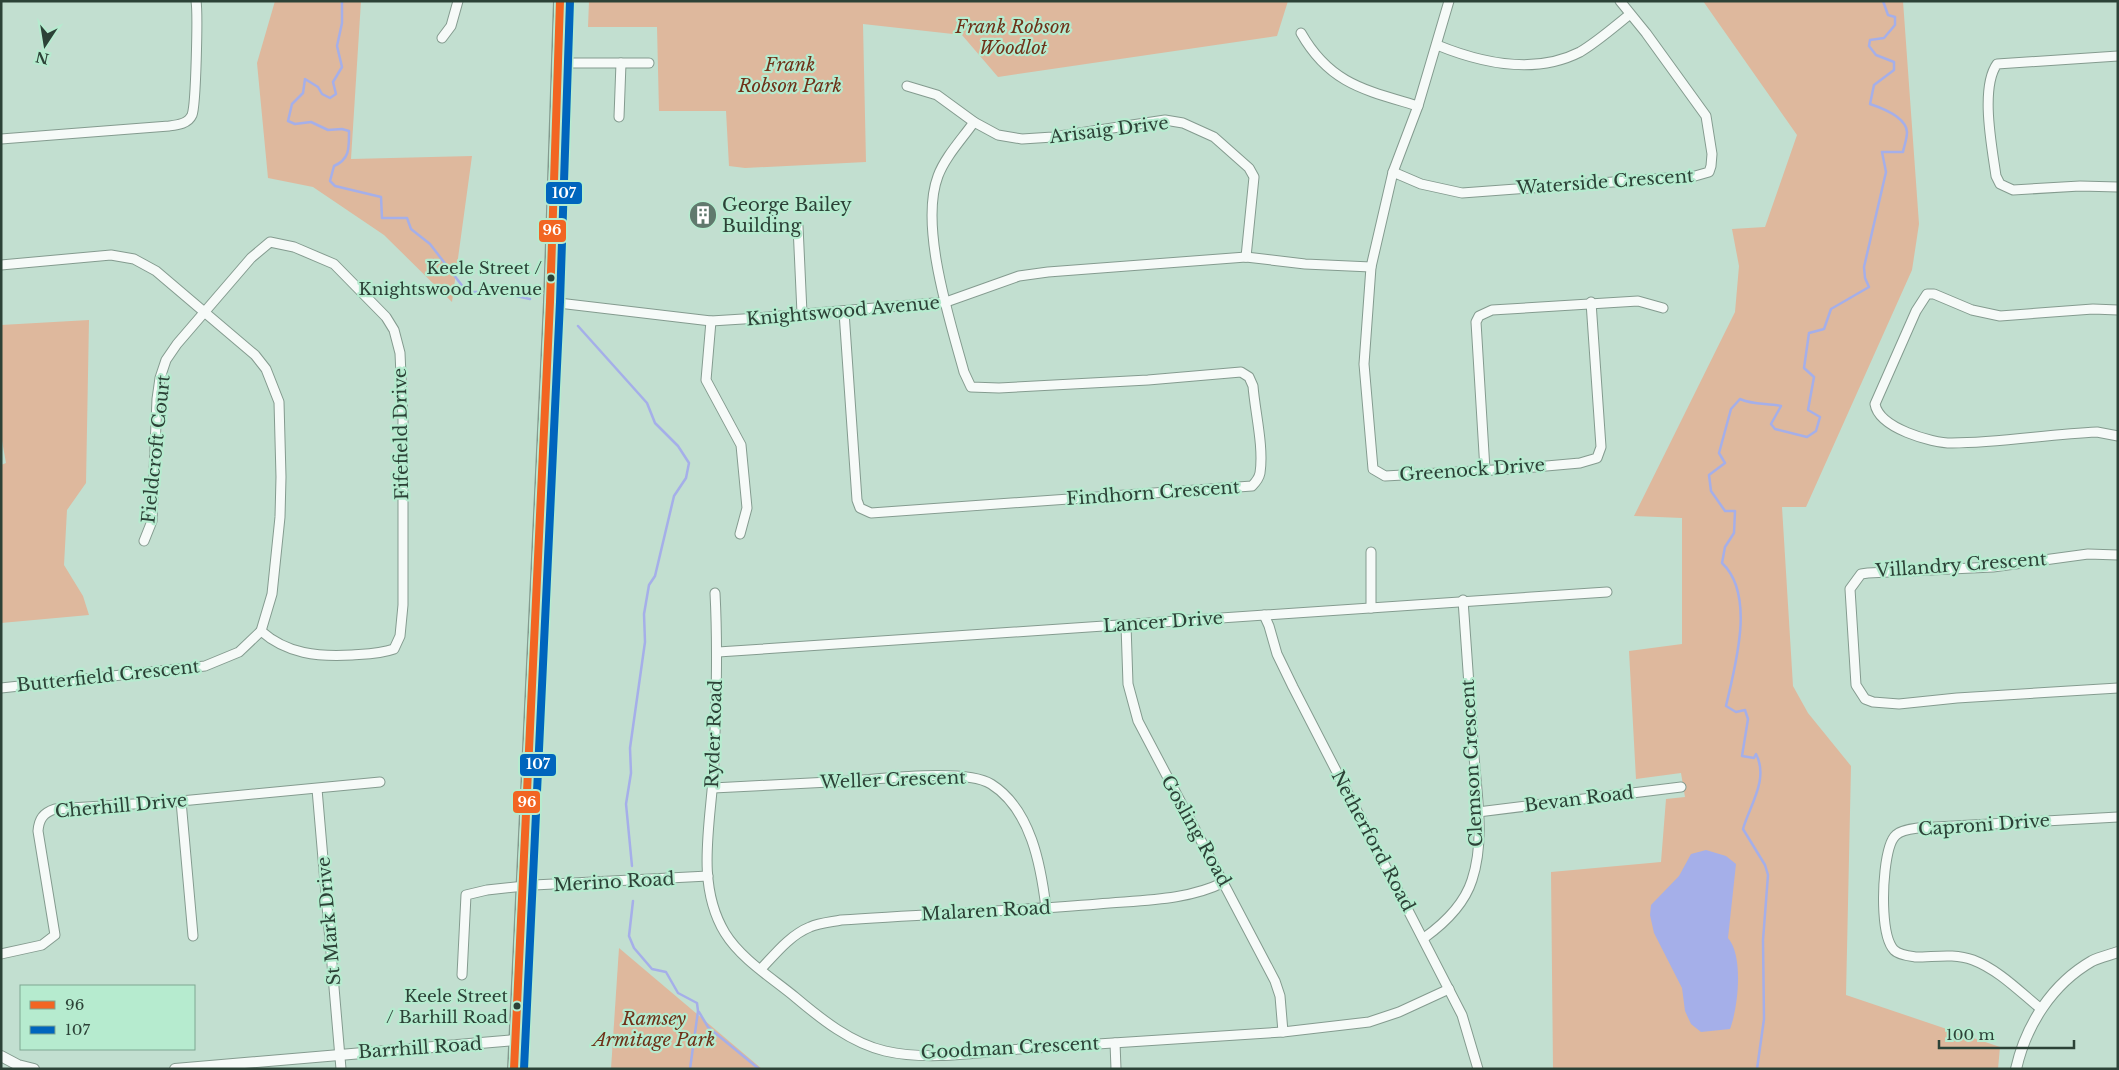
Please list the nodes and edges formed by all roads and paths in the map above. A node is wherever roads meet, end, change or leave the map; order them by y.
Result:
1 (196, 1) edge
2 (458, 1) edge
3 (560, 1) edge
4 (1449, 1) edge
5 (1620, 1) edge
6 (1630, 15) junction
7 (1301, 33) dead end
8 (442, 38) dead end
9 (1437, 46) junction
10 (2118, 56) edge
11 (621, 62) junction
12 (558, 63) junction
13 (649, 63) dead end
14 (907, 86) dead end
15 (1418, 106) junction
16 (619, 117) dead end
17 (974, 122) junction
18 (1, 139) edge
19 (1393, 172) junction
20 (2118, 187) edge
21 (798, 226) dead end
22 (1246, 257) junction
23 (1, 265) edge
24 (1371, 267) junction
25 (550, 302) junction
26 (946, 302) junction
27 (1591, 302) junction
28 (1663, 308) dead end
29 (204, 310) junction
30 (2118, 310) edge
31 (844, 312) junction
32 (802, 313) junction
33 (711, 320) junction
34 (2118, 436) edge
35 (1485, 470) junction
36 (740, 534) dead end
37 (144, 541) dead end
38 (1372, 552) dead end
39 (2118, 555) edge
40 (715, 592) dead end
41 (1608, 592) dead end
42 (1463, 600) junction
43 (1371, 608) junction
44 (1264, 615) junction
45 (1126, 625) junction
46 (261, 631) junction
47 (718, 652) junction
48 (1, 688) edge
49 (2118, 688) edge
50 (380, 782) dead end
51 (1680, 787) dead end
52 (713, 788) junction
53 (317, 789) junction
54 (181, 802) junction
55 (1478, 812) junction
56 (2118, 817) edge
57 (708, 876) junction
58 (1224, 882) junction
59 (521, 888) junction
60 (1046, 908) junction
61 (193, 936) dead end
62 (1424, 938) junction
63 (2118, 952) edge
64 (1, 954) edge
65 (761, 969) junction
66 (462, 975) dead end
67 (1449, 989) junction
68 (2041, 1009) junction
69 (1283, 1032) junction
70 (515, 1040) junction
71 (1115, 1043) junction
72 (339, 1054) junction
73 (1, 1056) edge
74 (217, 1067) edge
75 (34, 1069) edge
76 (175, 1069) edge
77 (341, 1069) edge
78 (514, 1069) edge
79 (1116, 1069) edge
80 (1478, 1069) edge
81 (2016, 1069) edge

1 - 18 street
2 - 8 street
3 - 12 main road
4 - 9 street, Greenock Drive
5 - 6 street, Waterside Crescent
6 - 9 street
6 - 19 street, Waterside Crescent
7 - 15 street
9 - 15 street, Greenock Drive
10 - 20 street
11 - 12 street
11 - 13 street
11 - 16 street
12 - 25 main road
14 - 17 street, Arisaig Drive
15 - 19 street, Greenock Drive
17 - 22 street, Arisaig Drive
17 - 26 street
19 - 24 street, Greenock Drive
21 - 32 street
22 - 24 street, Knightswood Avenue
22 - 26 street, Knightswood Avenue
23 - 29 street, Butterfield Crescent
24 - 35 street, Greenock Drive
25 - 33 street, Knightswood Avenue
25 - 59 main road
26 - 31 street, Knightswood Avenue
26 - 31 street, Findhorn Crescent
27 - 28 street
27 - 35 street
27 - 35 street, Greenock Drive
29 - 37 street, Fieldcroft Court
29 - 46 street, Butterfield Crescent
29 - 46 street, Fifefield Drive
30 - 34 street
31 - 32 street, Knightswood Avenue
32 - 33 street, Knightswood Avenue
33 - 36 street
38 - 43 street
39 - 49 street, Villandry Crescent
40 - 47 street, Ryder Road
41 - 42 street, Lancer Drive
42 - 43 street, Lancer Drive
42 - 55 street, Clemson Crescent
43 - 44 street, Lancer Drive
44 - 45 street, Lancer Drive
44 - 62 street, Netherford Road
45 - 47 street, Lancer Drive
45 - 58 street, Gosling Road
46 - 48 street, Butterfield Crescent
47 - 52 street, Ryder Road
50 - 53 street, Cherhill Drive
51 - 55 street, Bevan Road
52 - 57 street, Ryder Road
52 - 60 street, Weller Crescent
53 - 54 street, Cherhill Drive
53 - 72 street, St Mark Drive
54 - 61 street
54 - 64 street, Cherhill Drive
55 - 62 street, Clemson Crescent
56 - 68 street, Caproni Drive
57 - 59 street, Merino Road
57 - 65 street, Goodman Crescent
58 - 60 street, Malaren Road
58 - 69 street, Gosling Road
59 - 66 street, Merino Road
59 - 70 main road
60 - 65 street, Malaren Road
62 - 67 street, Netherford Road
63 - 68 street
65 - 71 street, Goodman Crescent
67 - 69 street, Goodman Crescent
67 - 80 street, Netherford Road
68 - 81 street
69 - 71 street, Goodman Crescent
70 - 72 street, Barrhill Road
70 - 78 main road
71 - 79 street
72 - 74 street, Barrhill Road
72 - 77 street, St Mark Drive
73 - 75 street
74 - 76 street, Barrhill Road

